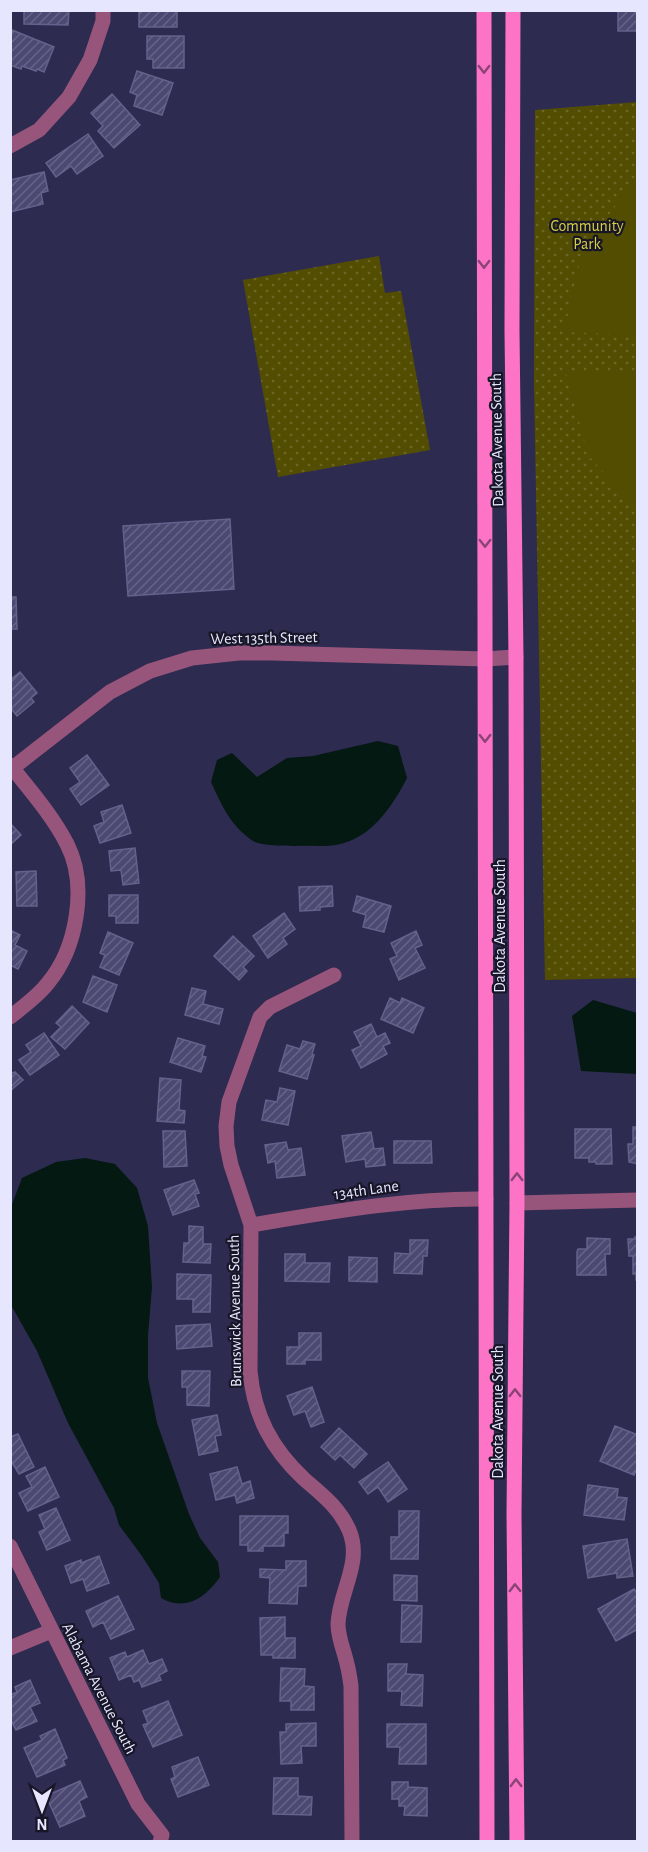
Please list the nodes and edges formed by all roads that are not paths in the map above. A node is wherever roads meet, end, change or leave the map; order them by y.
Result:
1 (103, 10) edge
2 (484, 10) edge
3 (513, 10) edge
4 (10, 146) edge
5 (516, 657) junction
6 (485, 659) junction
7 (11, 768) edge
8 (334, 975) dead end
9 (10, 1017) edge
10 (486, 1199) junction
11 (638, 1200) edge
12 (517, 1203) junction
13 (251, 1224) junction
14 (10, 1546) edge
15 (51, 1630) junction
16 (10, 1648) edge
17 (166, 1839) edge
18 (352, 1842) edge
19 (488, 1842) edge
20 (517, 1842) edge

1 - 4 street
2 -> 6 main road, Dakota Avenue South
3 - 5 main road, Dakota Avenue South
5 - 6 street, West 135th Street
12 -> 5 main road, Dakota Avenue South
6 - 7 street, West 135th Street
6 -> 10 main road, Dakota Avenue South
7 - 9 street
8 - 13 street, Brunswick Avenue South
10 - 13 street, 134th Lane
10 - 19 main road, Dakota Avenue South
11 - 12 street
20 -> 12 main road, Dakota Avenue South
13 - 18 street, Brunswick Avenue South
14 - 15 street, Alabama Avenue South
15 - 16 street
15 - 17 street, Alabama Avenue South

